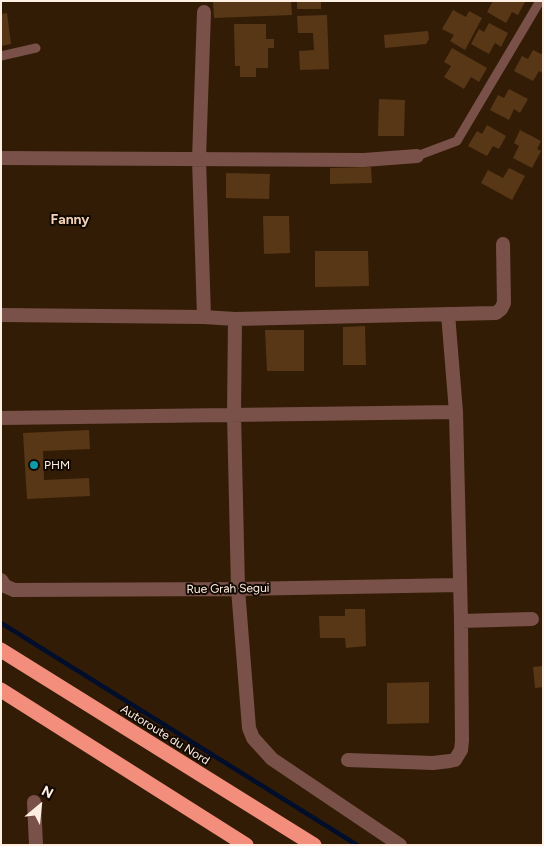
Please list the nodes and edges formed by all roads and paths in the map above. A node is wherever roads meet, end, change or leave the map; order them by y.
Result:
1 (540, 1) edge
2 (204, 12) dead end
3 (36, 48) dead end
4 (1, 56) edge
5 (417, 156) joint
6 (1, 158) edge
7 (199, 159) junction
8 (503, 244) dead end
9 (448, 314) junction
10 (1, 315) edge
11 (204, 317) junction
12 (235, 319) junction
13 (456, 412) junction
14 (234, 414) junction
15 (1, 418) edge
16 (1, 580) edge
17 (460, 585) junction
18 (238, 589) junction
19 (532, 619) dead end
20 (461, 621) junction
21 (1, 650) edge
22 (1, 690) edge
23 (348, 760) dead end
24 (34, 802) dead end
25 (36, 845) edge
26 (246, 845) edge
27 (314, 845) edge
28 (400, 845) edge

1 - 5 lane
2 - 7 street
3 - 4 lane
5 - 7 street
6 - 7 street
7 - 11 street
8 - 9 street
9 - 12 street
9 - 13 street
10 - 11 street
11 - 12 street
12 - 14 street
13 - 14 street
13 - 17 street
14 - 15 street
14 - 18 street
16 - 18 street, Rue Grah Segui
17 - 18 street, Rue Grah Segui
17 - 20 street
18 - 28 street
19 - 20 street
20 - 23 street
21 - 27 highway, Autoroute du Nord
22 - 26 highway
24 - 25 street

